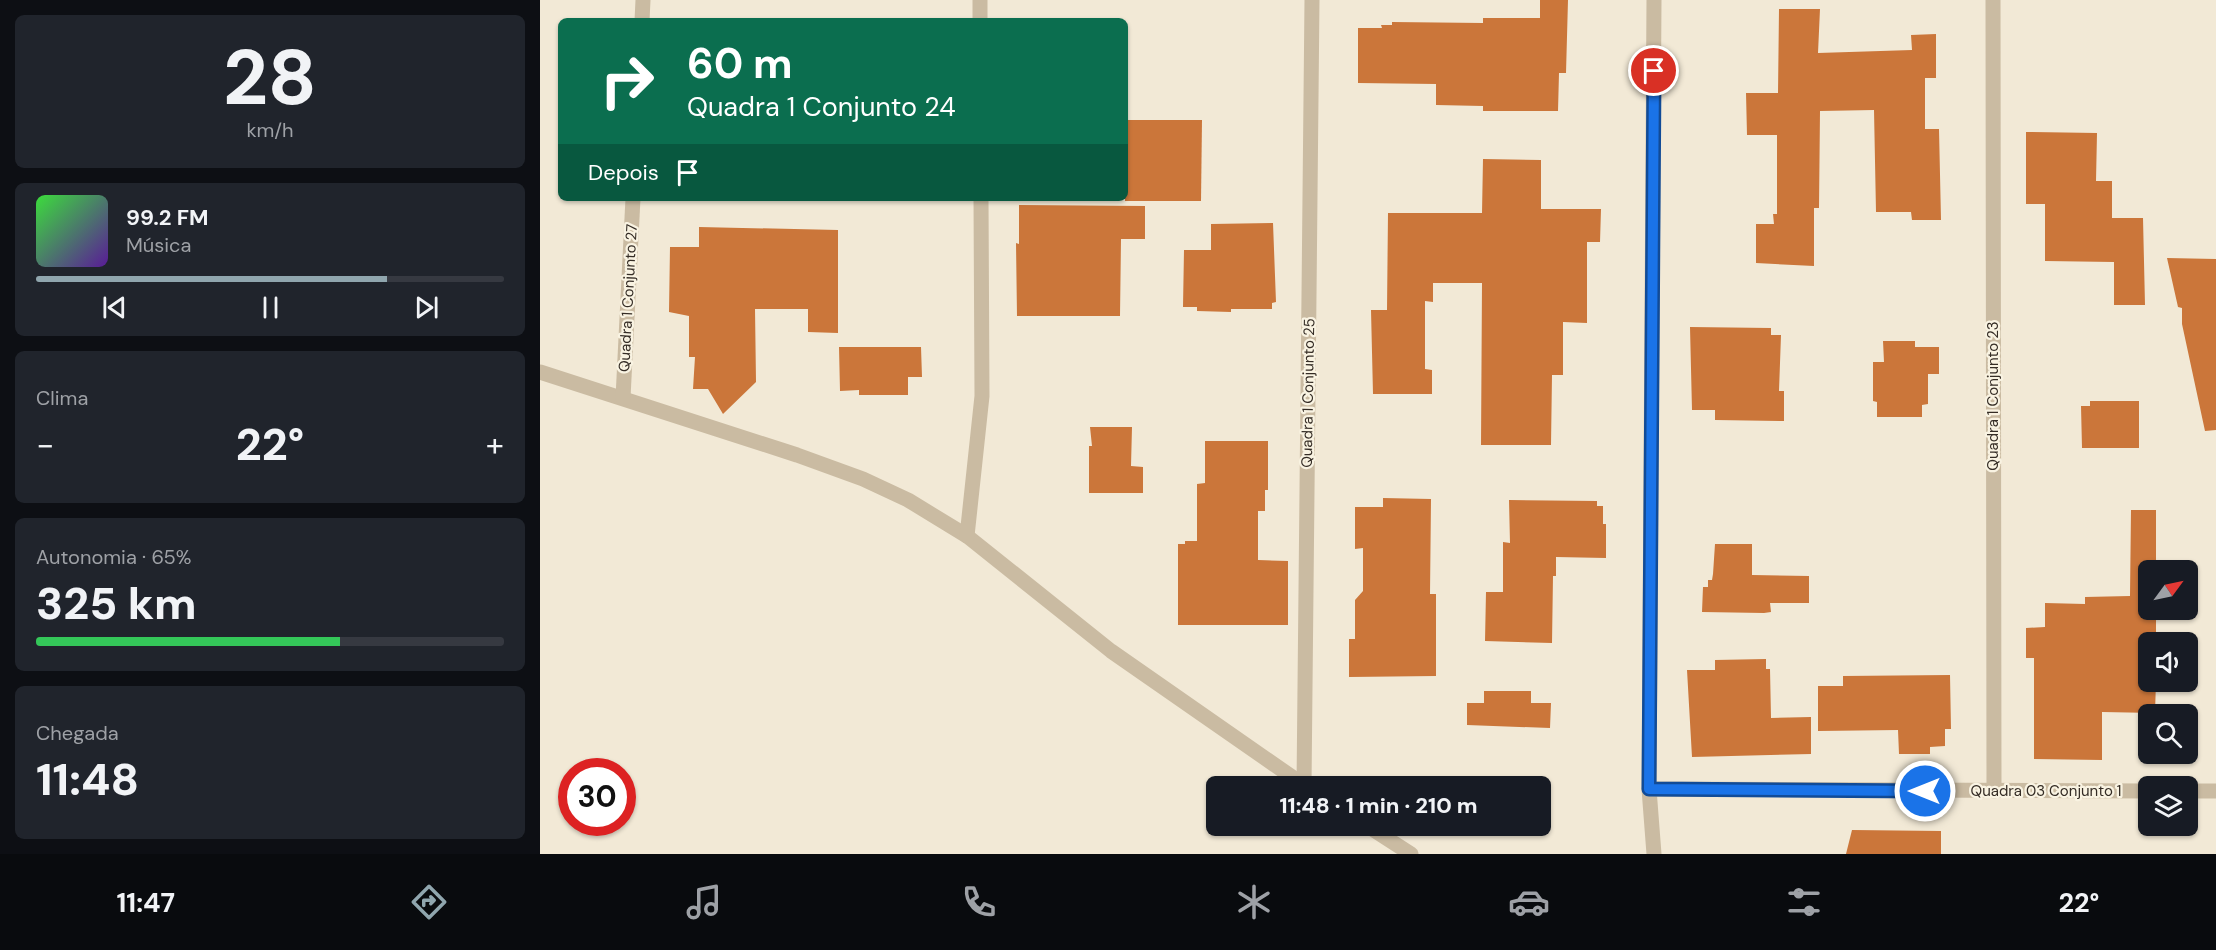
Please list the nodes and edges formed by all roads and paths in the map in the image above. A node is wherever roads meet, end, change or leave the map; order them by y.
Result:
1 (643, 0) edge
2 (980, 0) edge
3 (1312, 0) edge
4 (1654, 0) edge
5 (1993, 0) edge
6 (642, 18) edge
7 (980, 18) edge
8 (633, 201) edge
9 (981, 201) edge
10 (540, 372) edge
11 (623, 398) junction
12 (967, 536) junction
13 (1290, 776) edge
14 (1304, 776) edge
15 (1649, 789) junction
16 (1994, 791) junction
17 (2138, 791) edge
18 (2198, 791) edge
19 (2216, 791) edge
20 (1383, 836) edge
21 (1411, 854) edge
22 (1654, 854) edge

1 - 6 street
2 - 7 street
3 - 14 street, Quadra 1 Conjunto 25
4 - 15 street
5 - 16 street, Quadra 1 Conjunto 23
8 - 11 street, Quadra 1 Conjunto 27
9 - 12 street
10 - 11 street
11 - 12 street
12 - 13 street
15 - 16 street, Quadra 03 Conjunto 1
15 - 22 street
16 - 17 street, Quadra 03 Conjunto 1
18 - 19 street
20 - 21 street

